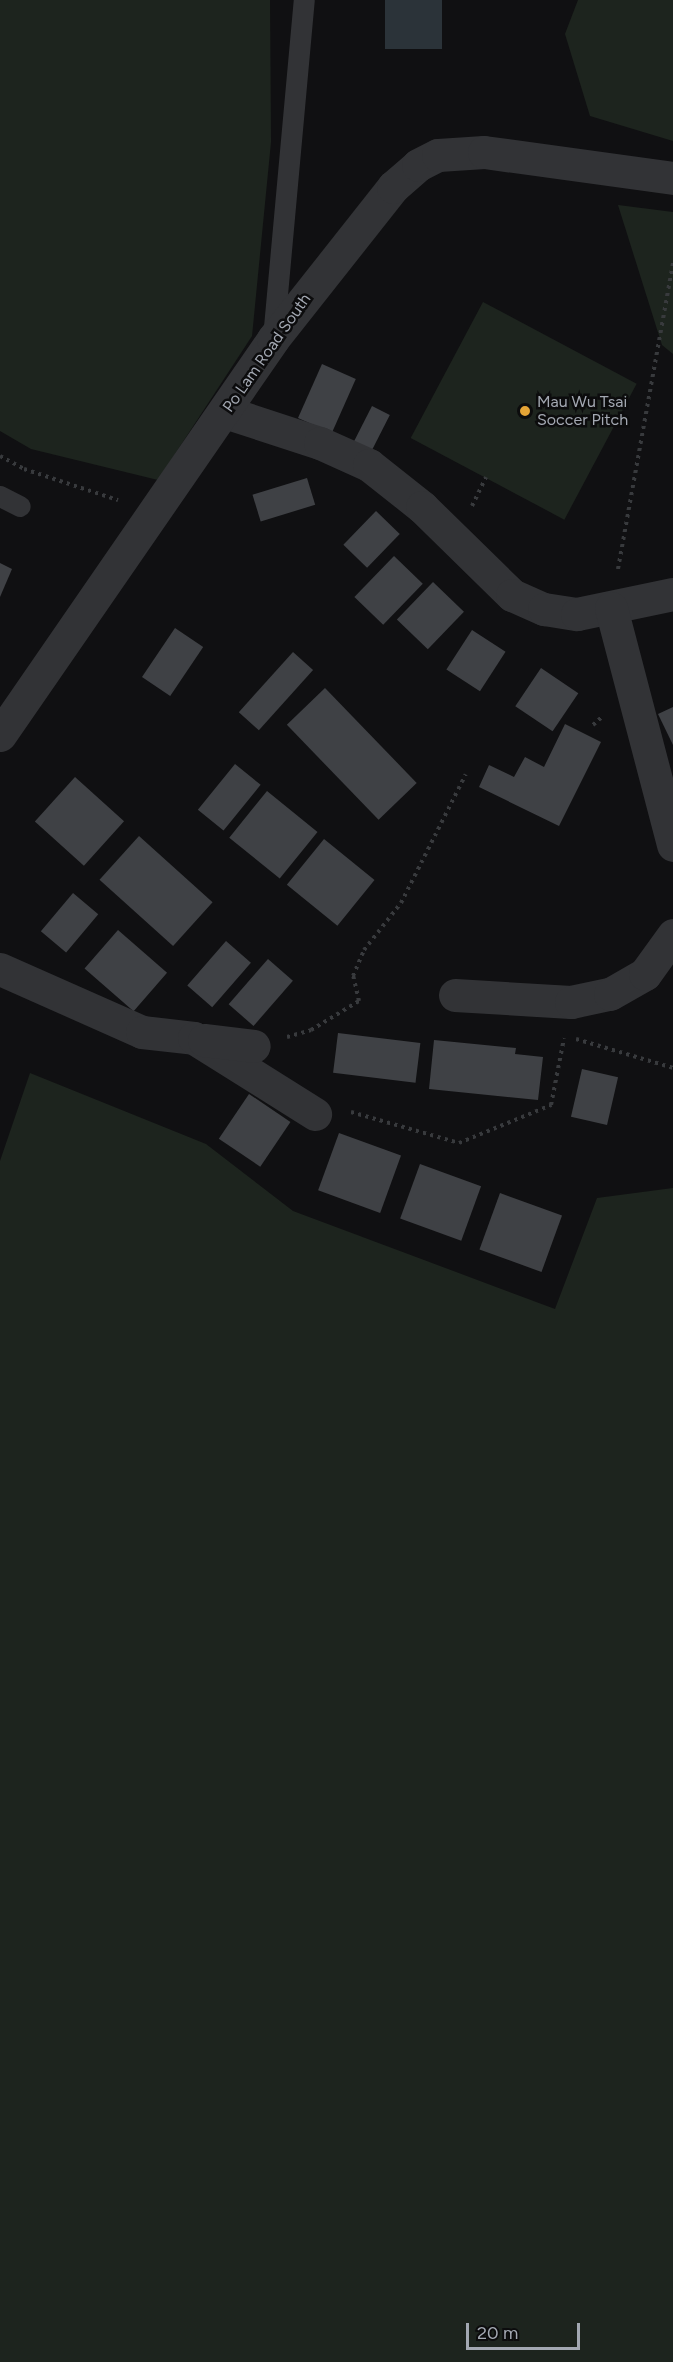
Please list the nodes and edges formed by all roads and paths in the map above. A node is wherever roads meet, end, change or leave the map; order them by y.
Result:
1 (304, 0) edge
2 (673, 178) edge
3 (673, 263) edge
4 (273, 339) junction
5 (225, 412) junction
6 (0, 456) edge
7 (0, 496) edge
8 (20, 506) dead end
9 (156, 512) junction
10 (673, 594) edge
11 (611, 608) junction
12 (0, 735) edge
13 (466, 774) dead end
14 (673, 845) edge
15 (673, 935) edge
16 (0, 969) edge
17 (455, 995) dead end
18 (288, 1037) dead end
19 (194, 1038) junction
20 (254, 1046) dead end
21 (673, 1068) edge
22 (315, 1114) joint

1 - 4 lane
2 - 4 street, Po Lam Road South
3 - 11 path
4 - 5 street, Po Lam Road South
5 - 9 street, Po Lam Road South
5 - 11 street
6 - 9 path
7 - 8 lane
9 - 12 street, Po Lam Road South
10 - 11 street
11 - 14 street
13 - 18 path
15 - 17 street
16 - 19 street
19 - 20 street
19 - 22 street
21 - 22 path

